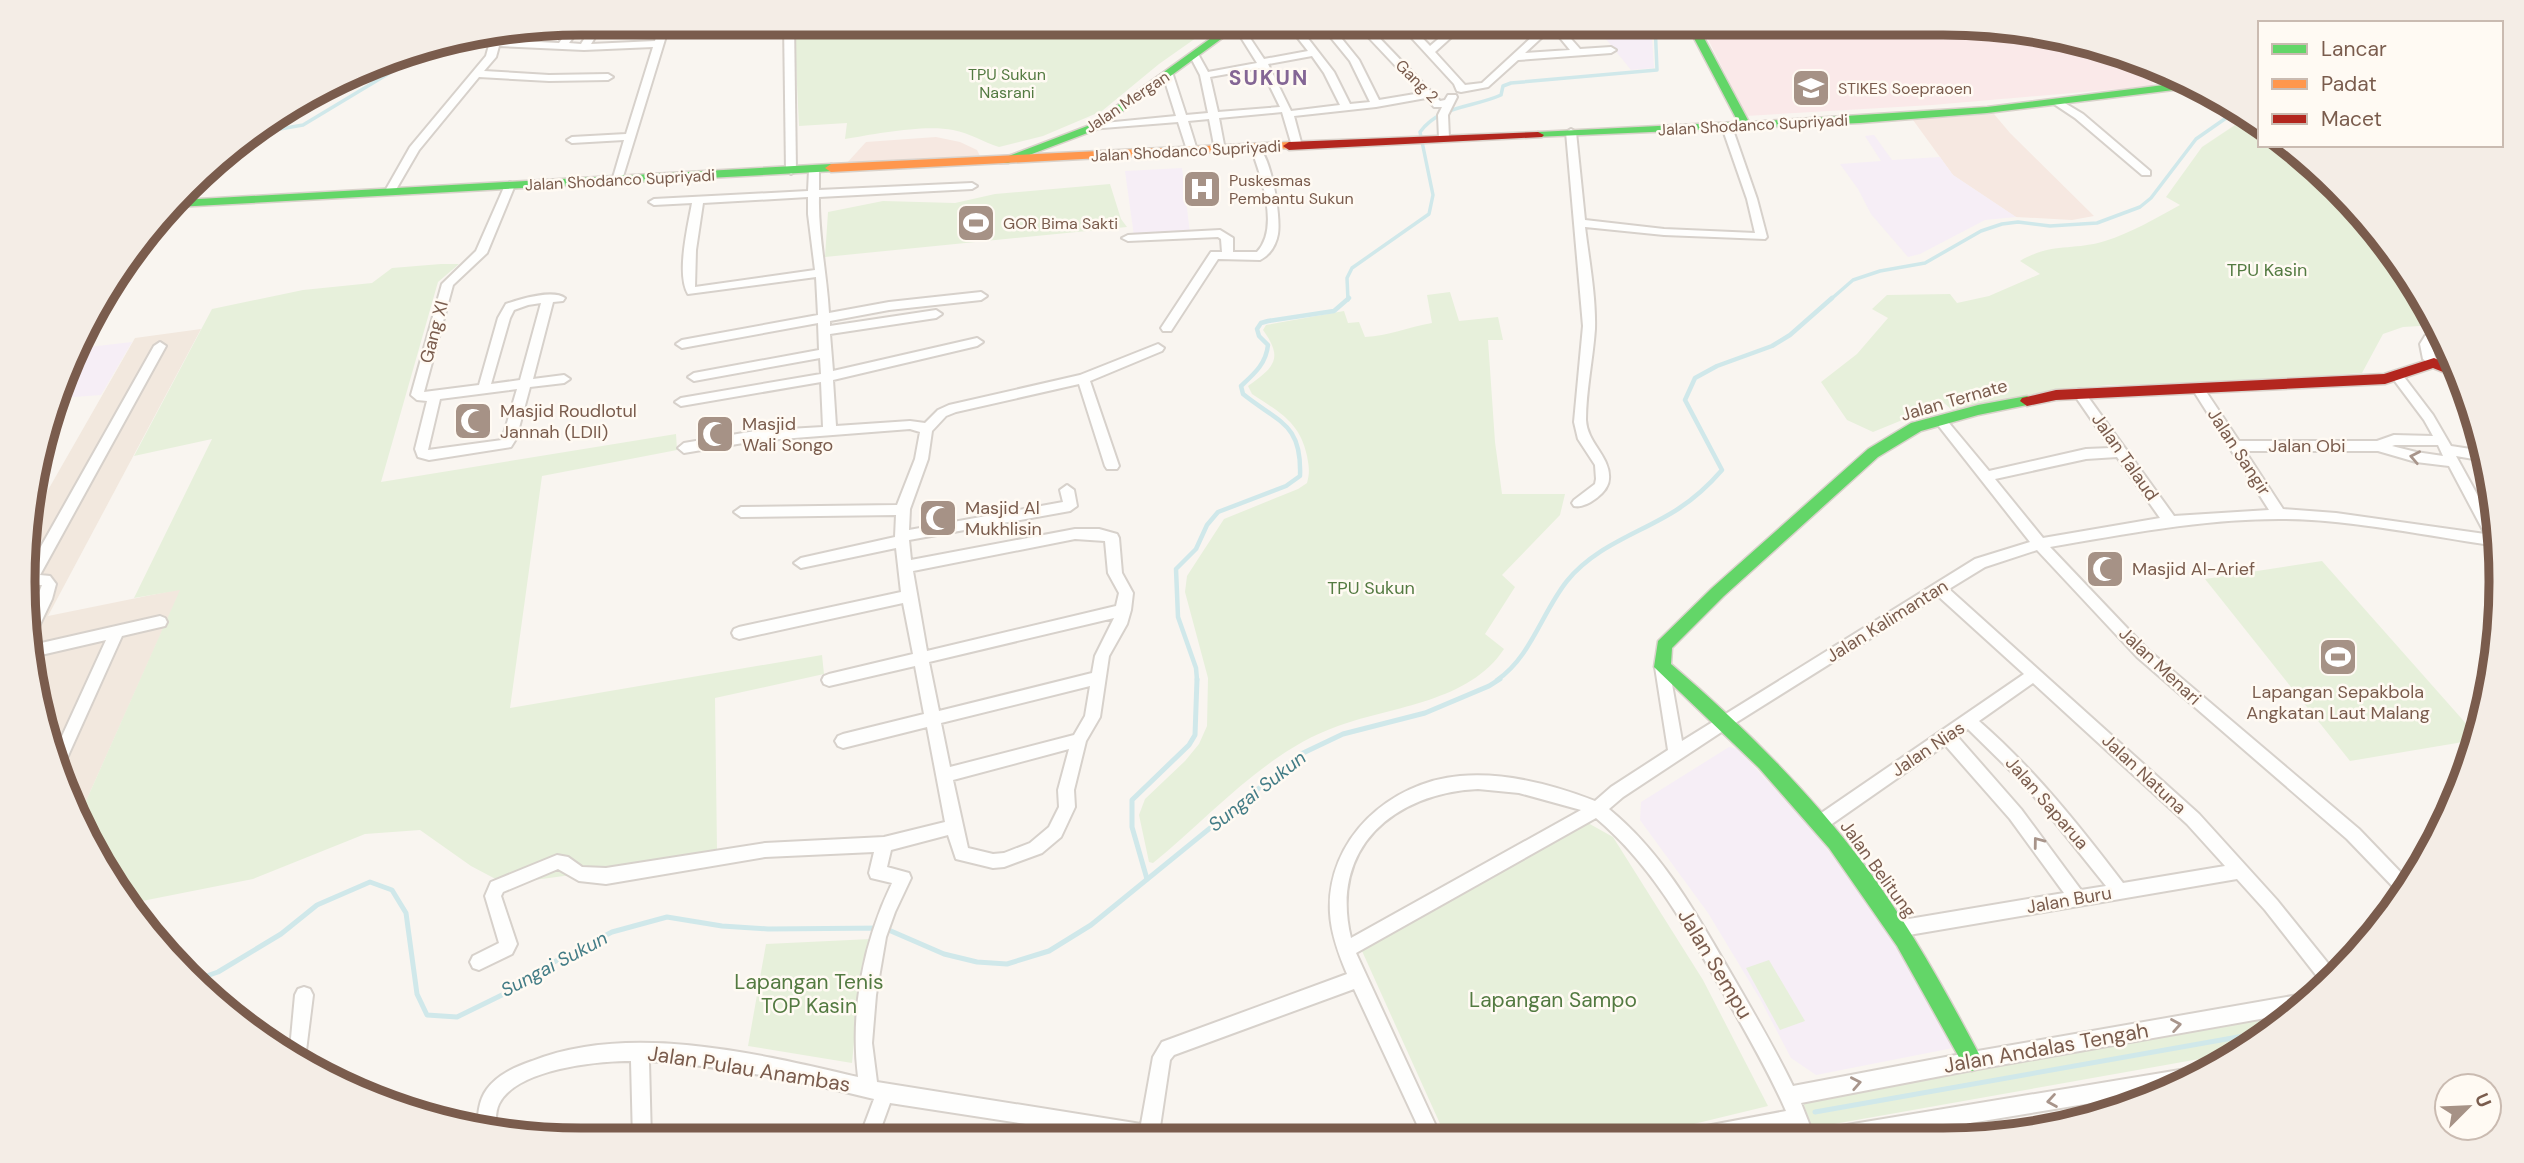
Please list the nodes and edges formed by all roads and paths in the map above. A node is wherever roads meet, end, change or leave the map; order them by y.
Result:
1 (570, 35) edge
2 (592, 35) edge
3 (661, 35) edge
4 (789, 35) edge
5 (1222, 35) edge
6 (1244, 35) edge
7 (1300, 35) edge
8 (1334, 35) edge
9 (1371, 35) edge
10 (1415, 35) edge
11 (1448, 35) edge
12 (1539, 35) edge
13 (1562, 35) edge
14 (1698, 35) edge
15 (505, 41) edge
16 (495, 43) edge
17 (658, 44) junction
18 (562, 46) junction
19 (584, 47) junction
20 (1611, 50) dead end
21 (1430, 51) junction
22 (1314, 52) junction
23 (1577, 52) junction
24 (1195, 55) junction
25 (1515, 57) junction
26 (1262, 64) junction
27 (478, 74) junction
28 (1168, 75) junction
29 (1205, 75) junction
30 (608, 77) dead end
31 (2176, 87) edge
32 (1461, 89) junction
33 (1428, 95) junction
34 (2058, 102) junction
35 (1376, 104) junction
36 (1346, 107) junction
37 (1445, 109) junction
38 (1287, 111) junction
39 (1212, 116) junction
40 (1185, 120) junction
41 (1746, 126) junction
42 (1094, 127) junction
43 (1727, 127) junction
44 (1571, 132) junction
45 (628, 137) junction
46 (1439, 138) junction
47 (572, 140) dead end
48 (1297, 146) junction
49 (1256, 148) junction
50 (1192, 150) junction
51 (1220, 150) junction
52 (1004, 160) junction
53 (814, 170) junction
54 (790, 171) junction
55 (2146, 173) dead end
56 (617, 181) junction
57 (510, 185) junction
58 (972, 186) dead end
59 (390, 191) junction
60 (812, 196) junction
61 (698, 201) junction
62 (654, 202) dead end
63 (187, 203) edge
64 (1581, 223) junction
65 (1128, 238) dead end
66 (1228, 255) junction
67 (821, 273) junction
68 (981, 296) dead end
69 (936, 314) dead end
70 (823, 317) junction
71 (1167, 328) dead end
72 (823, 331) junction
73 (2432, 338) edge
74 (977, 342) dead end
75 (682, 344) dead end
76 (160, 346) dead end
77 (1158, 348) dead end
78 (825, 353) junction
79 (2434, 363) junction
80 (2445, 369) edge
81 (2397, 376) junction
82 (694, 377) dead end
83 (826, 377) junction
84 (564, 379) dead end
85 (1083, 379) junction
86 (527, 383) junction
87 (484, 388) junction
88 (2199, 390) junction
89 (2080, 393) junction
90 (435, 395) junction
91 (681, 402) dead end
92 (1940, 420) junction
93 (926, 430) junction
94 (830, 431) junction
95 (2237, 446) junction
96 (2378, 446) junction
97 (684, 448) dead end
98 (2448, 451) junction
99 (2120, 452) junction
100 (2473, 454) edge
101 (1112, 466) dead end
102 (1988, 476) junction
103 (1066, 489) dead end
104 (1579, 503) dead end
105 (903, 510) junction
106 (741, 512) dead end
107 (2279, 514) junction
108 (2485, 519) edge
109 (2170, 522) junction
110 (903, 539) junction
111 (2487, 540) edge
112 (2042, 543) junction
113 (801, 563) dead end
114 (905, 567) junction
115 (35, 570) edge
116 (35, 580) edge
117 (1940, 589) junction
118 (909, 596) junction
119 (1124, 610) junction
120 (36, 619) edge
121 (160, 622) dead end
122 (117, 632) junction
123 (739, 633) dead end
124 (40, 649) edge
125 (922, 659) junction
126 (1662, 667) junction
127 (2035, 674) junction
128 (1100, 677) junction
129 (829, 680) dead end
130 (934, 719) junction
131 (1969, 721) junction
132 (1724, 722) junction
133 (1947, 736) junction
134 (1079, 740) junction
135 (842, 741) dead end
136 (62, 751) edge
137 (1676, 753) junction
138 (944, 775) junction
139 (1598, 809) junction
140 (1820, 823) junction
141 (954, 827) junction
142 (884, 844) junction
143 (2241, 872) junction
144 (2399, 882) edge
145 (2119, 891) junction
146 (2077, 898) junction
147 (1898, 929) junction
148 (1347, 949) junction
149 (479, 962) dead end
150 (2324, 972) edge
151 (1358, 979) junction
152 (304, 995) dead end
153 (2286, 1006) edge
154 (299, 1049) edge
155 (640, 1052) junction
156 (1972, 1060) junction
157 (877, 1091) junction
158 (2138, 1091) edge
159 (1788, 1096) junction
160 (1798, 1118) junction
161 (488, 1119) edge
162 (642, 1128) edge
163 (870, 1128) edge
164 (1111, 1128) edge
165 (1150, 1128) edge
166 (1428, 1128) edge
167 (1745, 1128) edge
168 (1802, 1128) edge
169 (1889, 1128) edge

1 - 18 street
2 - 19 street
3 - 17 street
4 - 54 street
5 - 24 main road, Jalan Mergan
6 - 26 street
7 - 22 street
8 - 35 street
9 - 33 street, Gang 2
10 - 21 street
11 - 21 street
12 - 25 street
13 - 23 street
14 - 41 main road
15 - 18 street
16 - 27 street
17 - 19 street
17 - 45 street
18 - 19 street
20 - 23 street
21 - 32 street
22 - 26 street
22 - 36 street
23 - 25 street
24 - 28 main road, Jalan Mergan
24 - 29 street
25 - 32 street
26 - 29 street
26 - 38 street
27 - 30 street
27 - 59 street
28 - 40 street
28 - 42 main road, Jalan Mergan
29 - 39 street
31 - 34 main road, Jalan Shodanco Supriyadi
32 - 37 street
33 - 35 street
33 - 37 street, Gang 2
34 - 41 main road, Jalan Shodanco Supriyadi
34 - 55 street
35 - 36 street
36 - 38 street
37 - 46 street
38 - 39 street
38 - 48 street
39 - 40 street
39 - 51 street
40 - 42 street
40 - 50 street
41 - 43 main road, Jalan Shodanco Supriyadi
42 - 52 main road, Jalan Mergan
43 - 44 main road, Jalan Shodanco Supriyadi
43 - 64 street
44 - 46 main road, Jalan Shodanco Supriyadi
44 - 64 street
45 - 47 street
45 - 56 street
46 - 48 main road, Jalan Shodanco Supriyadi
48 - 49 main road, Jalan Shodanco Supriyadi
49 - 51 main road, Jalan Shodanco Supriyadi
49 - 66 street
50 - 51 main road, Jalan Shodanco Supriyadi
50 - 52 main road, Jalan Shodanco Supriyadi
52 - 53 main road, Jalan Shodanco Supriyadi
53 - 54 main road, Jalan Shodanco Supriyadi
53 - 60 street
54 - 56 main road, Jalan Shodanco Supriyadi
56 - 57 main road, Jalan Shodanco Supriyadi
57 - 59 main road, Jalan Shodanco Supriyadi
57 - 90 street, Gang XI
58 - 60 street
59 - 63 main road, Jalan Shodanco Supriyadi
60 - 61 street
60 - 67 street
61 - 62 street
61 - 67 street
64 - 104 street
65 - 66 street
66 - 71 street
67 - 70 street
68 - 70 street
69 - 72 street
70 - 72 street
70 - 75 street
72 - 78 street
73 - 79 street
74 - 83 street
76 - 115 street
77 - 85 street
78 - 82 street
78 - 83 street
79 - 80 main road
79 - 81 main road, Jalan Ternate
81 - 88 main road, Jalan Ternate
81 - 98 street
83 - 91 street
83 - 94 street
84 - 86 street
85 - 93 street
85 - 101 street
86 - 87 street
86 - 87 street
86 - 90 street
87 - 90 street
88 - 89 main road, Jalan Ternate
88 - 95 street, Jalan Sangir
89 - 92 main road, Jalan Ternate
89 - 99 street, Jalan Talaud
92 - 102 street, Jalan Menari
92 - 126 main road, Jalan Ternate
93 - 94 street
93 - 105 street
94 - 97 street
95 - 96 street, Jalan Obi
95 - 107 street, Jalan Sangir
98 -> 96 street, Jalan Obi
96 - 98 street, Jalan Obi
98 - 100 street
98 - 108 street
99 - 102 street
99 - 109 street, Jalan Talaud
102 - 112 street, Jalan Menari
103 - 110 street
105 - 106 street
105 - 110 street
107 - 109 street, Jalan Kalimantan
107 - 111 street, Jalan Kalimantan
109 - 112 street, Jalan Kalimantan
110 - 113 street
110 - 114 street
112 - 117 street, Jalan Kalimantan
112 - 144 street, Jalan Menari
114 - 118 street
114 - 119 street
116 - 120 street
117 - 127 street, Jalan Natuna
117 - 132 street, Jalan Kalimantan
118 - 123 street
118 - 125 street
119 - 125 street
119 - 128 street
121 - 122 street
122 - 124 street
122 - 136 street
125 - 129 street
125 - 130 street
126 - 132 main road
126 - 137 street
127 - 131 street, Jalan Nias
127 - 143 street, Jalan Natuna
128 - 130 street
128 - 134 street
130 - 135 street
130 - 138 street
131 - 133 street, Jalan Nias
131 - 145 street, Jalan Saparua
132 - 137 street, Jalan Kalimantan
132 - 140 main road, Jalan Belitung
133 - 140 street, Jalan Nias
146 -> 133 street, Jalan Saparua
134 - 138 street
134 - 141 street
137 - 139 street, Jalan Kalimantan
138 - 141 street
139 - 148 street, Jalan Kalimantan
139 - 148 street
139 - 159 street, Jalan Sempu
140 - 147 main road, Jalan Belitung
141 - 142 street
142 - 149 street
142 - 157 street
143 - 145 street, Jalan Buru
143 - 150 street, Jalan Natuna
145 - 146 street, Jalan Buru
146 - 147 street, Jalan Buru
147 - 156 main road, Jalan Belitung
148 - 151 street
151 - 165 street
151 - 166 street
152 - 154 street
156 -> 153 street, Jalan Andalas Tengah
155 - 157 street, Jalan Pulau Anambas
155 - 161 street, Jalan Pulau Anambas
155 - 162 street
159 -> 156 street, Jalan Andalas Tengah
157 - 163 street
157 - 164 street, Jalan Pulau Anambas
158 -> 169 street
159 - 160 street, Jalan Sempu
160 - 167 street
160 - 168 street, Jalan Sempu

